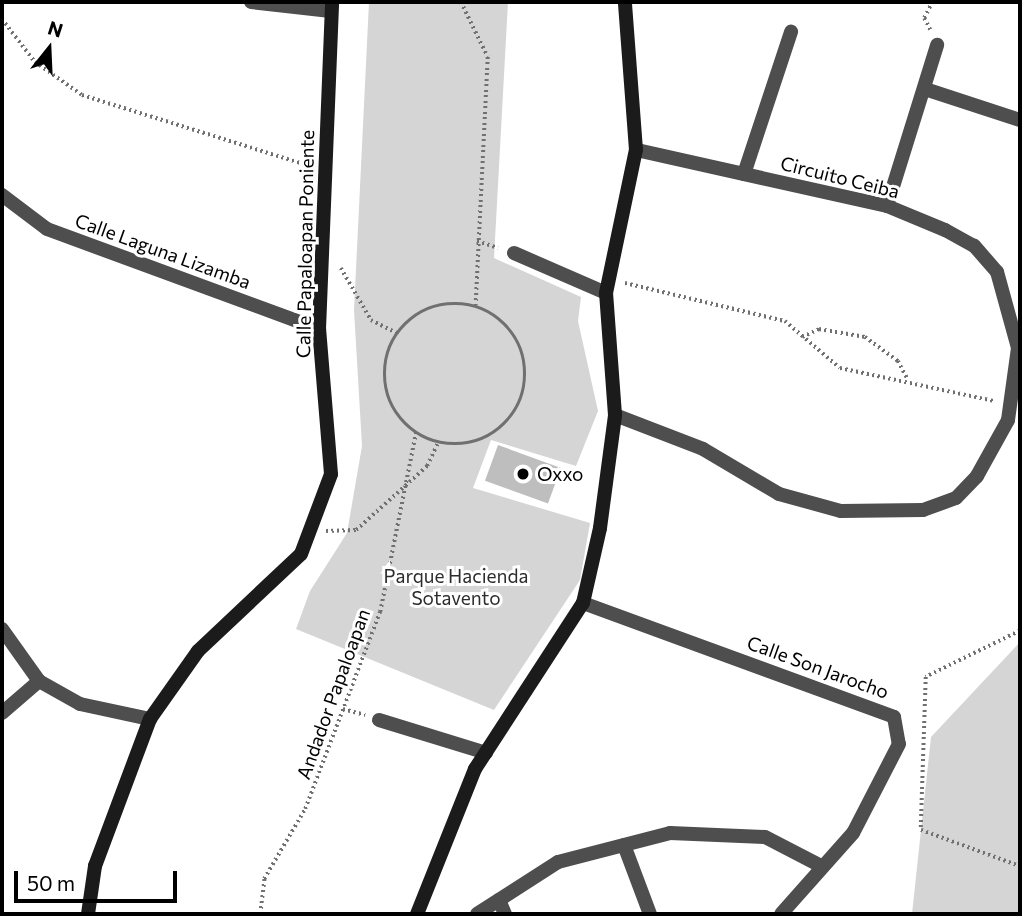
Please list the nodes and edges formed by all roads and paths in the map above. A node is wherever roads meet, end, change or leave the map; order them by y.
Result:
1 (251, 2) edge
2 (461, 2) edge
3 (625, 2) edge
4 (932, 2) edge
5 (331, 6) edge
6 (2, 19) edge
7 (791, 32) dead end
8 (937, 45) joint
9 (925, 89) junction
10 (1020, 120) edge
11 (636, 150) junction
12 (326, 170) junction
13 (744, 174) junction
14 (2, 195) edge
15 (887, 206) junction
16 (514, 253) dead end
17 (321, 259) junction
18 (609, 287) junction
19 (477, 306) junction
20 (319, 329) junction
21 (397, 333) junction
22 (802, 337) junction
23 (909, 382) junction
24 (1010, 404) junction
25 (615, 415) junction
26 (416, 432) junction
27 (438, 442) junction
28 (405, 489) junction
29 (311, 527) junction
30 (583, 603) junction
31 (2, 629) edge
32 (1020, 631) edge
33 (39, 681) junction
34 (2, 713) edge
35 (149, 719) junction
36 (379, 720) dead end
37 (486, 753) junction
38 (624, 845) junction
39 (819, 865) junction
40 (1020, 866) edge
41 (499, 900) junction
42 (88, 914) edge
43 (260, 914) edge
44 (417, 914) edge
45 (478, 914) edge
46 (506, 914) edge
47 (650, 914) edge
48 (781, 914) edge

1 - 5 street
2 - 19 path
3 - 11 street
4 - 8 path
5 - 12 street, Calle Papaloapan Poniente
6 - 12 path
7 - 13 street
8 - 9 street
9 - 10 street
9 - 15 street
11 - 13 street, Circuito Ceiba
11 - 18 street
12 - 17 street, Calle Papaloapan Poniente
13 - 15 street, Circuito Ceiba
14 - 20 street, Calle Laguna Lizamba
15 - 24 street, Circuito Ceiba
16 - 18 street
17 - 20 street, Calle Papaloapan Poniente
17 - 21 path
18 - 22 path
18 - 25 street
19 - 21 path
19 - 27 path
20 - 29 street, Calle Papaloapan Poniente
21 - 26 path
22 - 23 path
22 - 23 path
23 - 24 path
24 - 25 street, Circuito Ceiba
25 - 30 street
26 - 27 path
26 - 28 path, Andador Papaloapan
27 - 28 path
28 - 29 path
28 - 43 path, Andador Papaloapan
29 - 35 street, Calle Papaloapan Poniente
30 - 37 street
30 - 39 street, Calle Son Jarocho
31 - 33 street
32 - 40 path
33 - 34 street
33 - 35 street
35 - 42 street, Calle Papaloapan Poniente
36 - 37 street
37 - 44 street
38 - 39 street
38 - 41 street
38 - 47 street
39 - 48 street, Calle Son Jarocho
41 - 45 street
41 - 46 street

